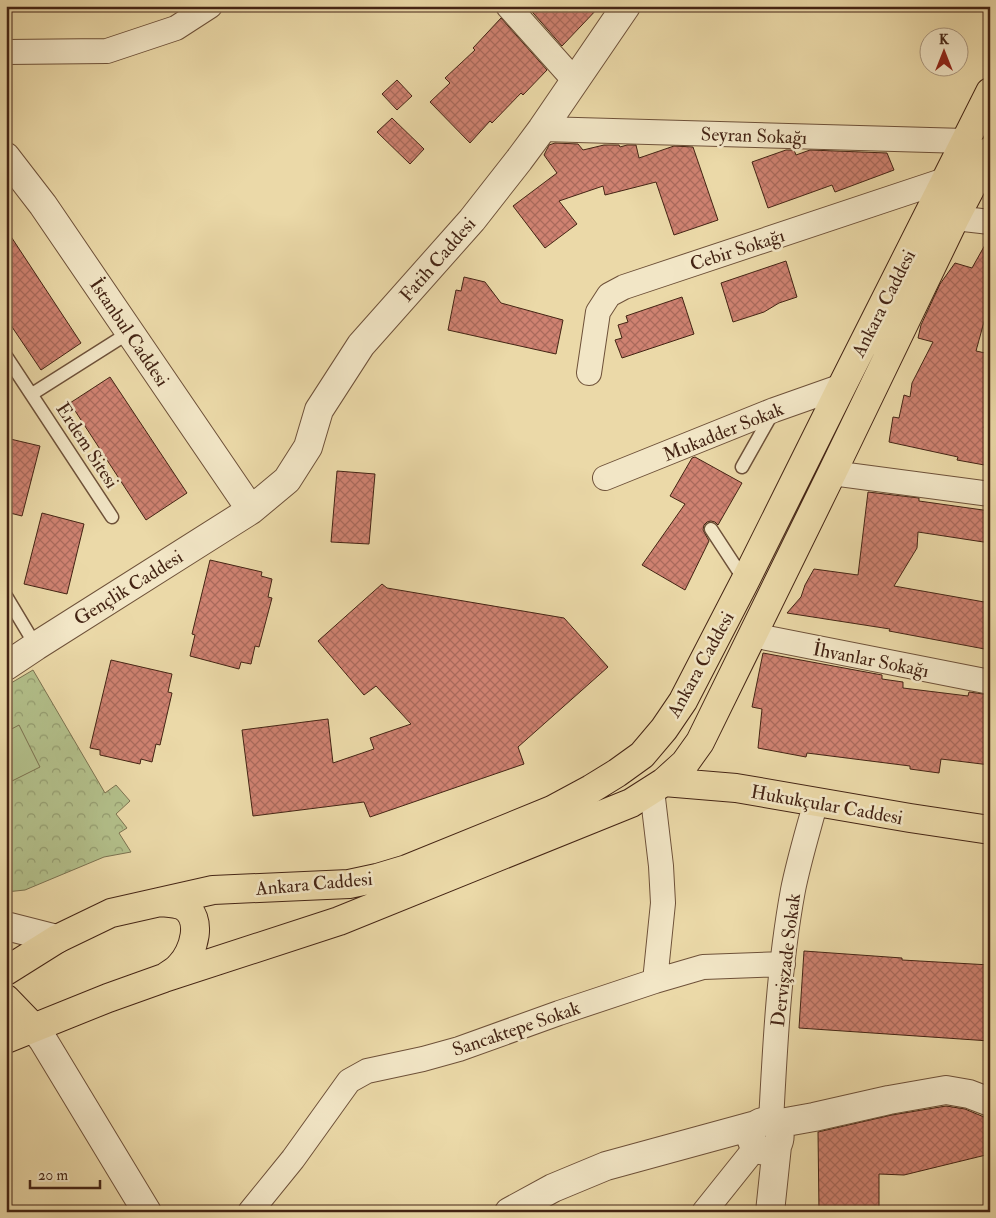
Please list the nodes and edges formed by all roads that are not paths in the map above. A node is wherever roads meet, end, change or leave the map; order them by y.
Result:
1 (210, 6) edge
2 (508, 6) edge
3 (626, 6) edge
4 (6, 52) edge
5 (575, 81) junction
6 (990, 92) edge
7 (542, 129) junction
8 (977, 146) edge
9 (10, 170) edge
10 (945, 180) junction
11 (955, 218) junction
12 (990, 222) edge
13 (130, 332) junction
14 (6, 356) edge
15 (589, 373) dead end
16 (842, 386) junction
17 (32, 394) junction
18 (774, 410) junction
19 (742, 467) dead end
20 (832, 473) junction
21 (605, 478) dead end
22 (990, 494) edge
23 (251, 510) junction
24 (112, 517) dead end
25 (711, 530) dead end
26 (745, 582) junction
27 (6, 596) edge
28 (752, 635) junction
29 (36, 646) junction
30 (6, 666) edge
31 (990, 682) edge
32 (658, 786) junction
33 (816, 802) junction
34 (990, 830) edge
35 (159, 902) junction
36 (6, 926) edge
37 (57, 939) junction
38 (783, 964) junction
39 (6, 971) edge
40 (164, 978) junction
41 (655, 981) junction
42 (6, 999) edge
43 (33, 1027) junction
44 (6, 1039) edge
45 (990, 1102) edge
46 (766, 1136) junction
47 (770, 1211) edge
48 (147, 1212) edge
49 (250, 1212) edge
50 (509, 1212) edge
51 (704, 1212) edge

1 - 4 street
2 - 5 street
3 - 5 street, Fatih Caddesi
5 - 7 street, Fatih Caddesi
6 - 8 main road, Ankara Caddesi
7 - 8 street, Seyran Sokağı
7 - 23 street, Fatih Caddesi
8 - 10 main road, Ankara Caddesi
8 - 11 main road, Ankara Caddesi
9 - 13 street, İstanbul Caddesi
10 - 15 street, Cebir Sokağı
10 - 16 main road, Ankara Caddesi
11 - 12 street
11 - 20 main road, Ankara Caddesi
13 - 17 lane, Erdem Sitesi
13 - 23 street, İstanbul Caddesi
14 - 17 lane, Erdem Sitesi
16 - 18 street, Mukadder Sokak
16 - 26 main road, Ankara Caddesi
17 - 24 lane, Erdem Sitesi
18 - 19 lane
18 - 21 street, Mukadder Sokak
20 - 22 street
20 - 28 main road, Ankara Caddesi
23 - 29 street, Gençlik Caddesi
25 - 26 lane
26 - 35 main road, Ankara Caddesi
27 - 29 lane
28 - 31 street, İhvanlar Sokağı
28 - 32 main road, Ankara Caddesi
29 - 30 street, Gençlik Caddesi
32 - 33 main road, Hukukçular Caddesi
32 - 40 main road, Ankara Caddesi
32 - 41 street
33 - 34 main road, Hukukçular Caddesi
33 - 38 street, Dervişzade Sokak
35 - 37 main road, Ankara Caddesi
35 - 40 main road
36 - 37 street
37 - 39 main road, Ankara Caddesi
38 - 41 street, Sancaktepe Sokak
38 - 46 street, Dervişzade Sokak
40 - 43 main road, Ankara Caddesi
41 - 49 street, Sancaktepe Sokak
42 - 43 main road
43 - 44 main road, Ankara Caddesi
43 - 48 street
45 - 46 street
46 - 47 street
46 - 50 street
46 - 51 street

